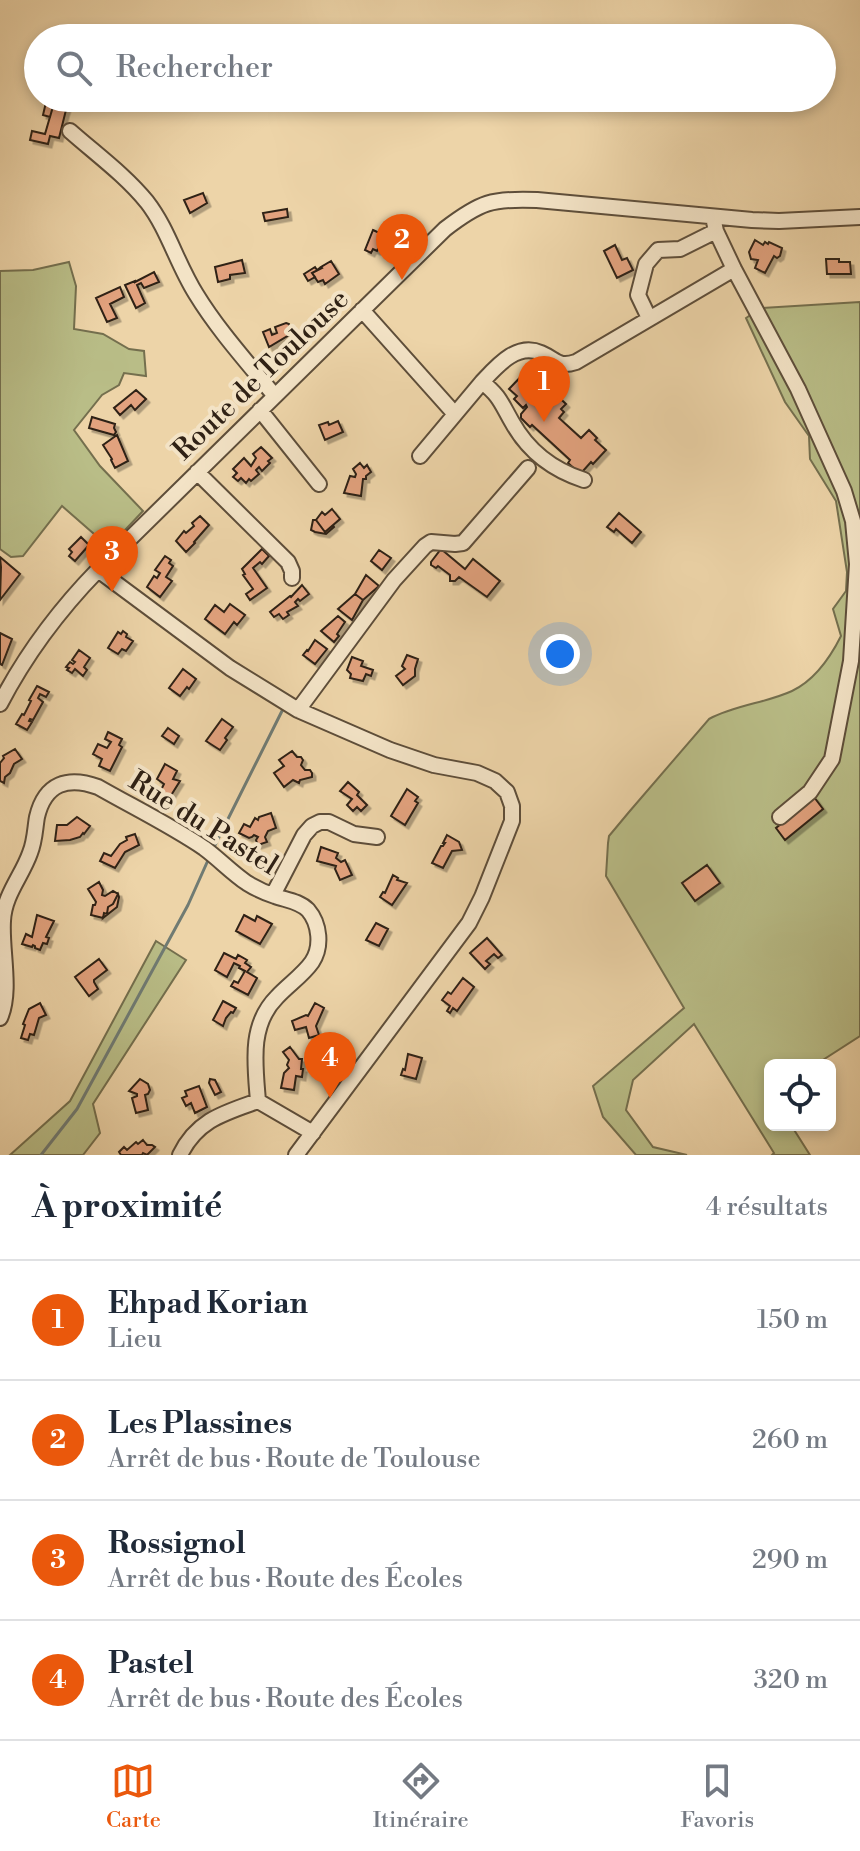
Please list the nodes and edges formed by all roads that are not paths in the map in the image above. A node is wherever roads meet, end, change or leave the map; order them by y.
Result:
1 (70, 131) dead end
2 (860, 217) edge
3 (714, 224) junction
4 (734, 269) junction
5 (362, 310) junction
6 (649, 318) junction
7 (482, 382) junction
8 (274, 395) junction
9 (260, 410) junction
10 (454, 413) junction
11 (420, 456) dead end
12 (528, 468) dead end
13 (197, 472) junction
14 (584, 480) dead end
15 (319, 484) dead end
16 (98, 570) junction
17 (292, 578) dead end
18 (0, 704) edge
19 (298, 710) junction
20 (780, 817) dead end
21 (377, 837) dead end
22 (273, 895) junction
23 (0, 1018) edge
24 (258, 1101) junction
25 (313, 1133) junction
26 (180, 1155) edge
27 (296, 1155) edge

1 - 8 street
2 - 3 street, Route de Toulouse
3 - 4 street
3 - 5 street, Route de Toulouse
3 - 6 street
4 - 6 street
4 - 20 street
5 - 8 street, Route de Toulouse
5 - 10 street
6 - 7 street
7 - 10 street
7 - 14 street
8 - 9 street, Route de Toulouse
9 - 13 street, Route de Toulouse
9 - 15 street
10 - 11 street
12 - 19 street
13 - 16 street, Route de Toulouse
13 - 17 street
16 - 18 street, Route de Toulouse
16 - 19 street
19 - 25 street
21 - 22 street
22 - 23 street, Rue du Pastel
22 - 24 street, Rue du Pastel
24 - 25 street
24 - 26 street
25 - 27 street

